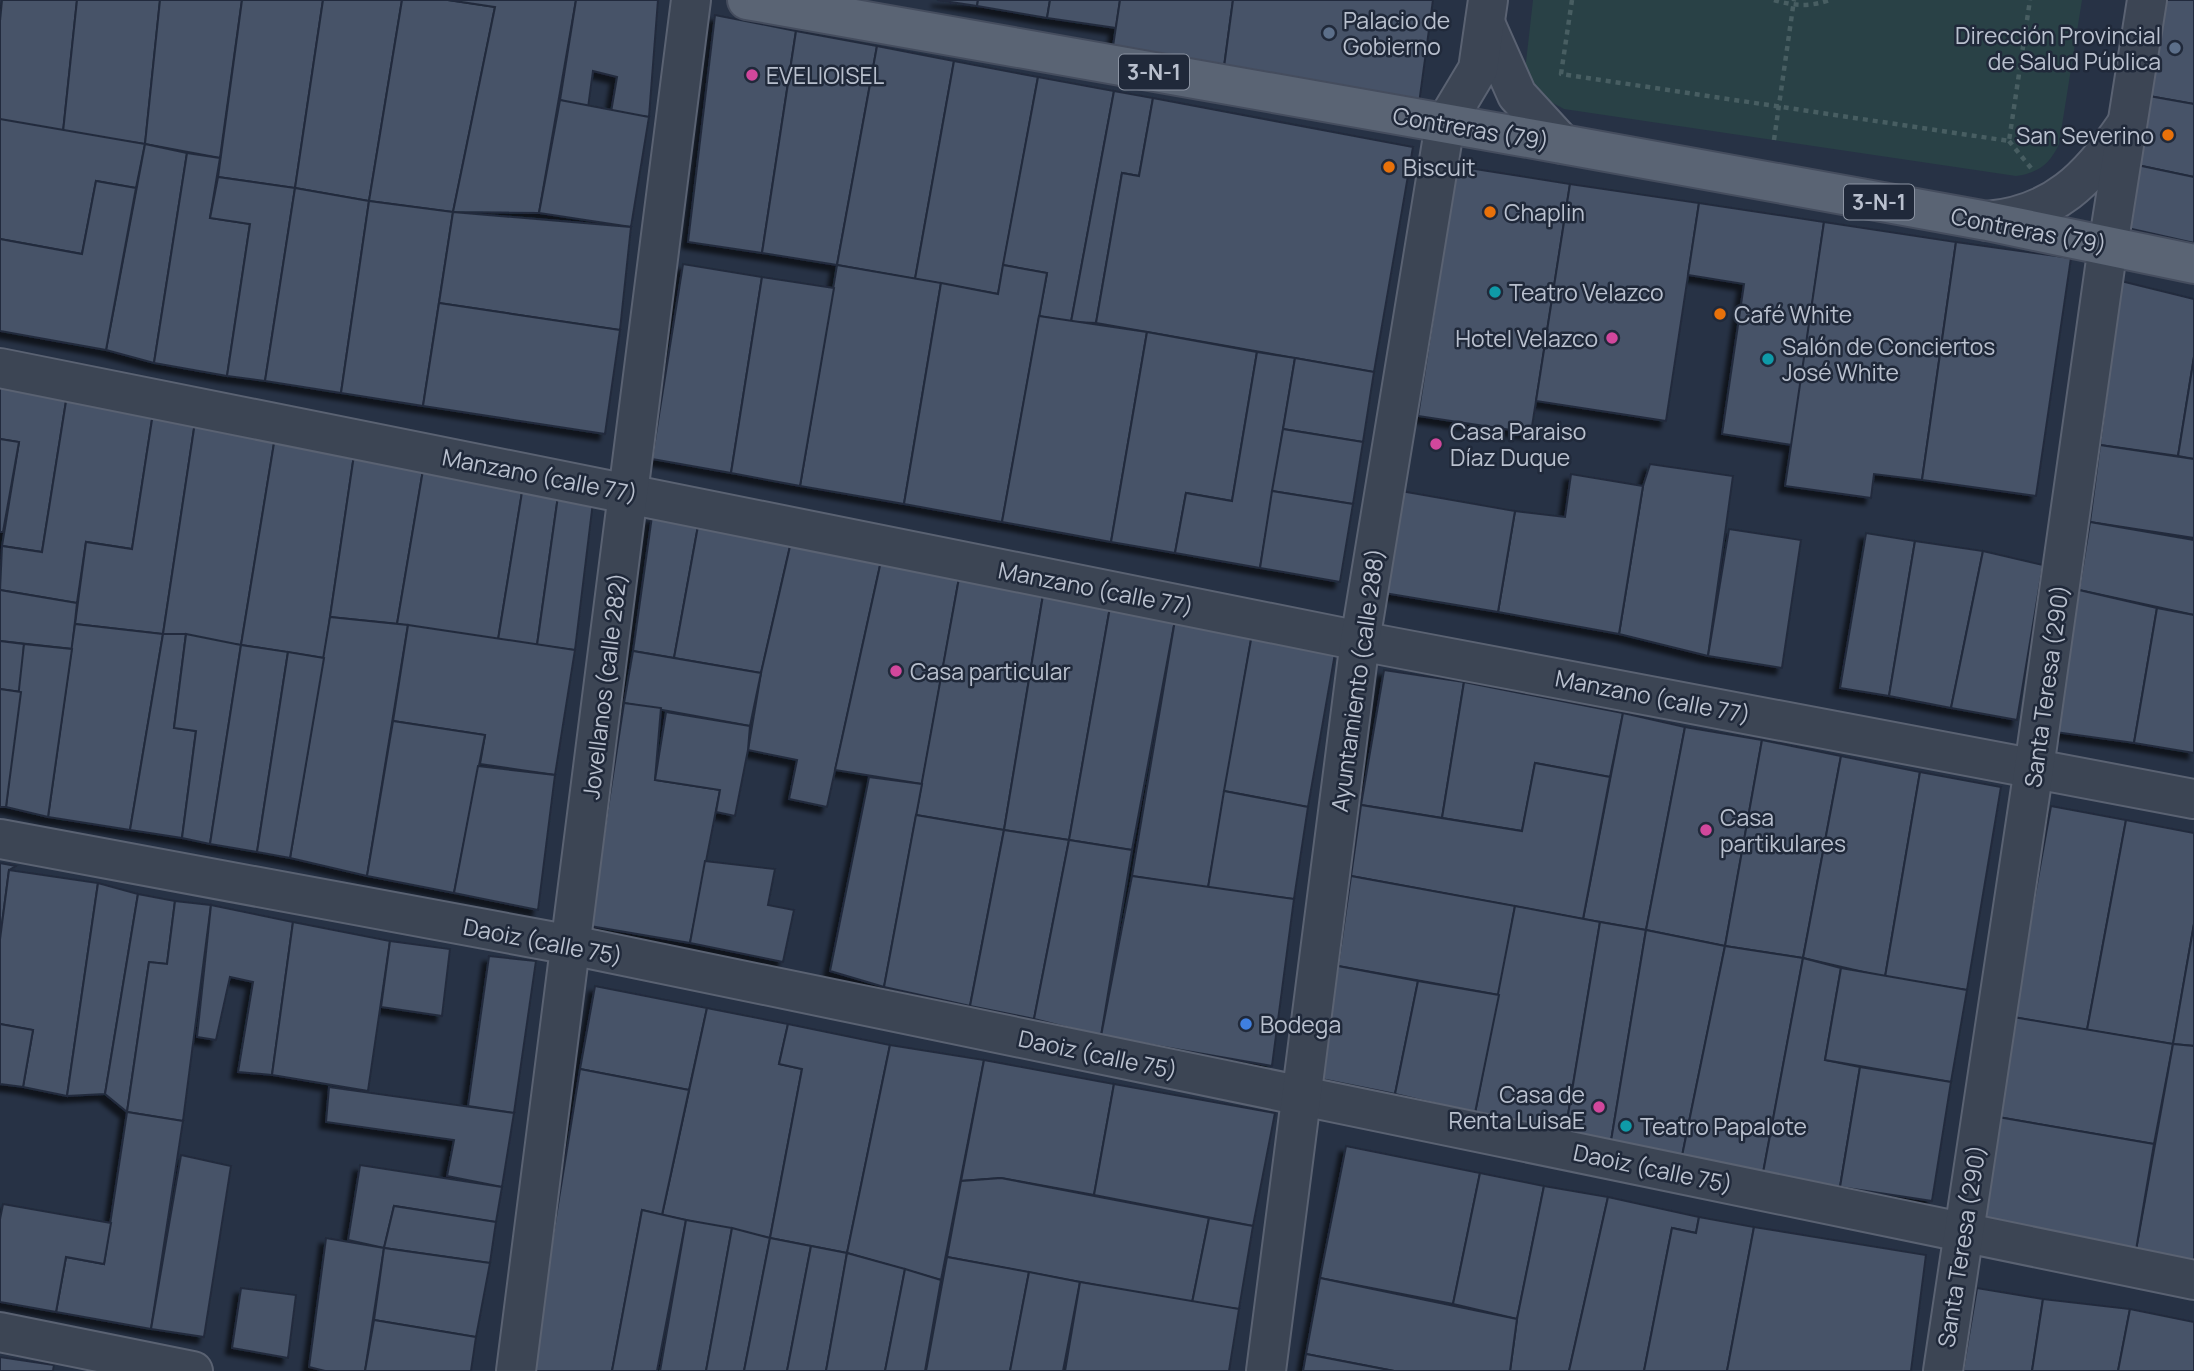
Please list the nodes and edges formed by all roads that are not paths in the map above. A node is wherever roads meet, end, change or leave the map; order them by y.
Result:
1 (691, 0) edge
2 (747, 0) edge
3 (2147, 0) edge
4 (1486, 11) edge
5 (2128, 122) junction
6 (1445, 124) junction
7 (1562, 144) junction
8 (1987, 222) junction
9 (2108, 246) junction
10 (2194, 264) edge
11 (0, 368) edge
12 (629, 493) junction
13 (1360, 641) junction
14 (2035, 768) junction
15 (2194, 799) edge
16 (0, 839) edge
17 (571, 945) junction
18 (1301, 1096) junction
19 (1963, 1232) junction
20 (2194, 1280) edge
21 (0, 1332) edge
22 (193, 1371) edge
23 (516, 1371) edge
24 (1266, 1371) edge
25 (1942, 1371) edge

1 - 12 street, Jovellanos (calle 282)
2 - 6 main road, Contreras (79) / 3-N-1
3 - 5 street, Santa Teresa (290)
4 - 6 street, Ayuntamiento (calle 288)
4 - 7 street
5 - 8 street
5 - 9 street, Santa Teresa (290)
6 - 7 main road, Contreras (79) / 3-N-1
6 - 13 street, Ayuntamiento (calle 288)
7 - 8 main road, Contreras (79) / 3-N-1
8 - 9 main road, Contreras (79) / 3-N-1
9 - 10 main road, Contreras (79) / 3-N-1
9 - 14 street, Santa Teresa (290)
11 - 12 street, Manzano (calle 77)
12 - 13 street, Manzano (calle 77)
12 - 17 street, Jovellanos (calle 282)
13 - 14 street, Manzano (calle 77)
13 - 18 street, Ayuntamiento (calle 288)
14 - 15 street, Manzano (calle 77)
14 - 19 street, Santa Teresa (290)
16 - 17 street, Daoiz (calle 75)
17 - 18 street, Daoiz (calle 75)
17 - 23 street, Jovellanos (calle 282)
18 - 19 street, Daoiz (calle 75)
18 - 24 street, Ayuntamiento (calle 288)
19 - 20 street, Daoiz (calle 75)
19 - 25 street, Santa Teresa (290)
21 - 22 street

